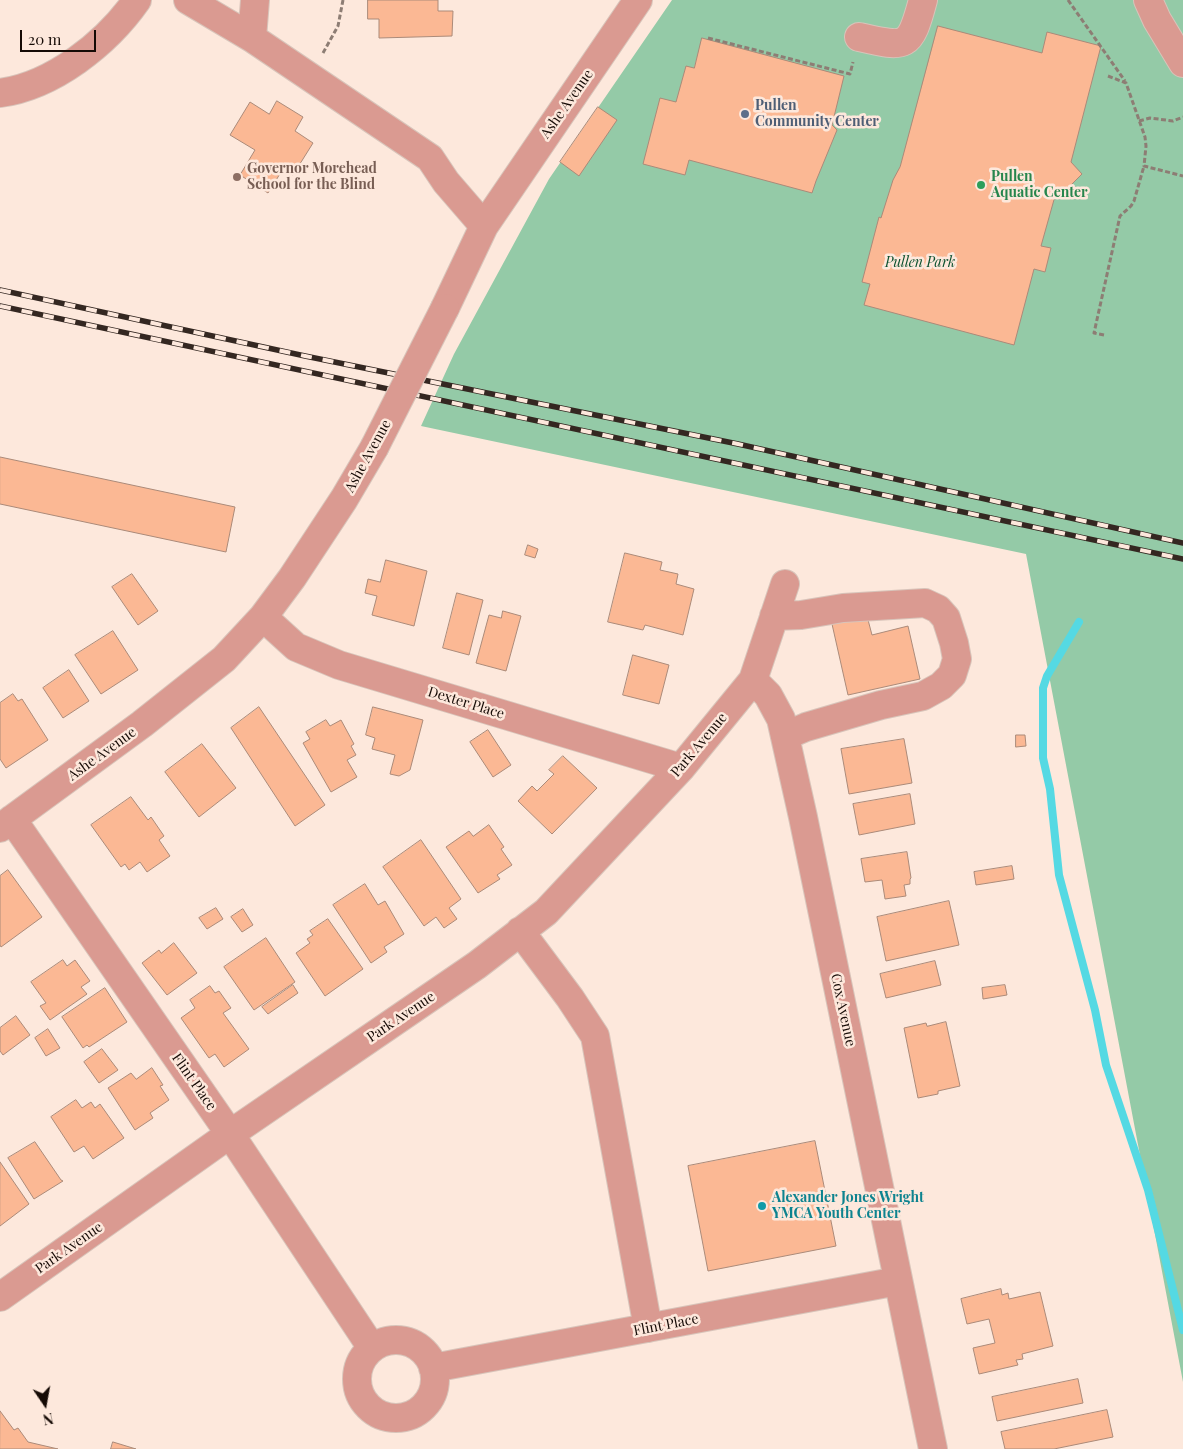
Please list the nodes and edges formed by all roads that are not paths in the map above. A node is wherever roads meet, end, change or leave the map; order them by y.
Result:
1 (137, 0) edge
2 (255, 0) edge
3 (638, 0) edge
4 (923, 0) edge
5 (1148, 0) edge
6 (192, 1) edge
7 (859, 37) dead end
8 (252, 38) junction
9 (1183, 63) edge
10 (0, 93) edge
11 (484, 226) junction
12 (785, 584) dead end
13 (774, 616) junction
14 (263, 617) junction
15 (753, 680) junction
16 (785, 736) junction
17 (681, 768) junction
18 (6, 823) edge
19 (520, 931) junction
20 (230, 1134) junction
21 (898, 1281) junction
22 (0, 1297) edge
23 (648, 1328) junction
24 (372, 1348) junction
25 (434, 1368) junction
26 (933, 1449) edge

1 - 10 street
2 - 8 street
3 - 11 street, Ashe Avenue
4 - 7 street
5 - 9 street
6 - 8 street
8 - 11 street
11 - 14 street, Ashe Avenue, bridge
12 - 13 street
13 - 15 street
13 - 16 street
14 - 17 street, Dexter Place
14 - 18 street, Ashe Avenue
15 - 16 street, Cox Avenue
15 - 17 street, Park Avenue
16 - 21 street, Cox Avenue
17 - 19 street, Park Avenue
18 - 20 street, Flint Place
19 - 20 street, Park Avenue
19 - 23 street
20 - 22 street, Park Avenue
20 - 24 street, Flint Place
21 - 23 street, Flint Place
21 - 26 street, Cox Avenue
23 - 25 street, Flint Place
24 - 25 street
24 - 25 street

